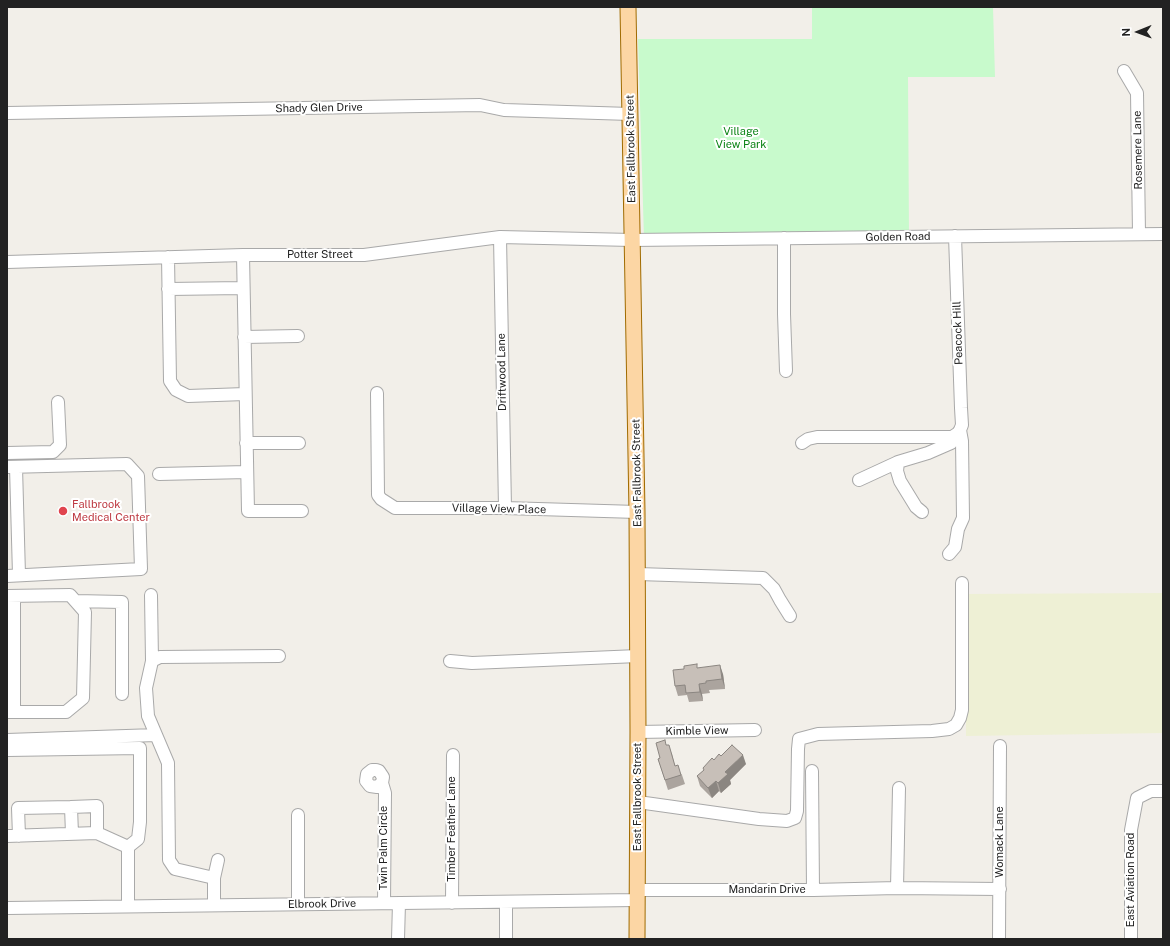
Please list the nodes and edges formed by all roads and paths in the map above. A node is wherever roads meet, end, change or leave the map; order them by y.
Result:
1 (628, 7) edge
2 (1124, 71) dead end
3 (7, 113) edge
4 (630, 114) junction
5 (1139, 234) junction
6 (1163, 234) edge
7 (955, 236) junction
8 (500, 237) junction
9 (784, 238) junction
10 (632, 240) junction
11 (243, 255) junction
12 (168, 258) junction
13 (7, 262) edge
14 (243, 288) junction
15 (168, 290) junction
16 (298, 336) dead end
17 (244, 337) junction
18 (786, 372) dead end
19 (377, 393) dead end
20 (245, 394) junction
21 (58, 402) dead end
22 (959, 432) junction
23 (246, 443) junction
24 (299, 443) dead end
25 (802, 443) dead end
26 (7, 453) edge
27 (898, 462) junction
28 (12, 467) edge
29 (247, 472) junction
30 (159, 474) dead end
31 (859, 480) dead end
32 (505, 508) junction
33 (302, 511) dead end
34 (637, 512) junction
35 (922, 512) dead end
36 (949, 554) dead end
37 (638, 574) junction
38 (13, 575) edge
39 (962, 583) dead end
40 (151, 595) dead end
41 (11, 596) edge
42 (76, 601) junction
43 (790, 616) dead end
44 (280, 656) dead end
45 (638, 656) junction
46 (152, 661) junction
47 (450, 661) dead end
48 (122, 694) dead end
49 (10, 712) edge
50 (755, 730) dead end
51 (638, 732) junction
52 (156, 735) junction
53 (7, 740) edge
54 (1000, 746) dead end
55 (7, 750) edge
56 (453, 756) dead end
57 (812, 771) dead end
58 (383, 788) dead end
59 (899, 788) dead end
60 (1163, 791) edge
61 (638, 802) junction
62 (71, 807) junction
63 (298, 815) dead end
64 (72, 834) junction
65 (98, 834) junction
66 (13, 836) edge
67 (128, 847) junction
68 (218, 860) dead end
69 (214, 878) junction
70 (897, 888) junction
71 (1000, 889) junction
72 (813, 890) junction
73 (637, 895) junction
74 (452, 902) junction
75 (506, 902) junction
76 (384, 903) junction
77 (399, 903) junction
78 (298, 904) junction
79 (128, 906) junction
80 (214, 906) junction
81 (7, 908) edge
82 (398, 939) edge
83 (506, 939) edge
84 (637, 939) edge
85 (999, 939) edge
86 (1131, 939) edge

1 - 4 main road, East Fallbrook Street
2 - 5 street, Rosemere Lane
3 - 4 street, Shady Glen Drive
4 - 10 main road, East Fallbrook Street
5 - 6 street, Golden Road
5 - 7 street, Golden Road
7 - 9 street, Golden Road
7 - 22 street, Peacock Hill
8 - 10 street, Potter Street
8 - 11 street, Potter Street
8 - 32 street, Driftwood Lane
9 - 10 street, Golden Road
9 - 18 street
10 - 34 main road, East Fallbrook Street
11 - 12 street, Potter Street
11 - 14 street
12 - 13 street, Potter Street
12 - 15 street
14 - 15 street
14 - 17 street
15 - 20 street
16 - 17 street
17 - 20 street
19 - 32 street, Village View Place
20 - 23 street
21 - 26 street
22 - 25 street
22 - 27 street
22 - 36 street, Peacock Hill
23 - 24 street
23 - 29 street
27 - 31 street
27 - 35 street
28 - 38 street
28 - 38 street
29 - 30 street
29 - 33 street
32 - 34 street, Village View Place
34 - 37 main road, East Fallbrook Street
37 - 43 street
37 - 45 main road, East Fallbrook Street
39 - 61 street
40 - 46 street
41 - 42 street
41 - 49 street
42 - 48 street
42 - 49 street
44 - 46 street
45 - 47 street
45 - 51 main road, East Fallbrook Street
46 - 52 street
50 - 51 street, Kimble View
51 - 61 main road, East Fallbrook Street
52 - 53 street
52 - 69 street
54 - 71 street, Womack Lane
55 - 67 street
56 - 74 street, Timber Feather Lane
57 - 72 street
58 - 76 street, Twin Palm Circle
59 - 70 street
60 - 86 street, East Aviation Road
61 - 73 main road, East Fallbrook Street
62 - 64 street
62 - 65 street
62 - 66 street
63 - 78 street
64 - 65 street
64 - 66 street
65 - 67 street
67 - 79 street
68 - 69 street
69 - 80 street
70 - 71 street, Mandarin Drive
70 - 72 street, Mandarin Drive
71 - 85 street, Womack Lane
72 - 73 street, Mandarin Drive
73 - 75 street, Elbrook Drive
73 - 84 main road, East Fallbrook Street
74 - 75 street, Elbrook Drive
74 - 77 street, Elbrook Drive
75 - 83 street
76 - 77 street, Elbrook Drive
76 - 78 street, Elbrook Drive
77 - 82 street
78 - 80 street, Elbrook Drive
79 - 80 street, Elbrook Drive
79 - 81 street, Elbrook Drive

